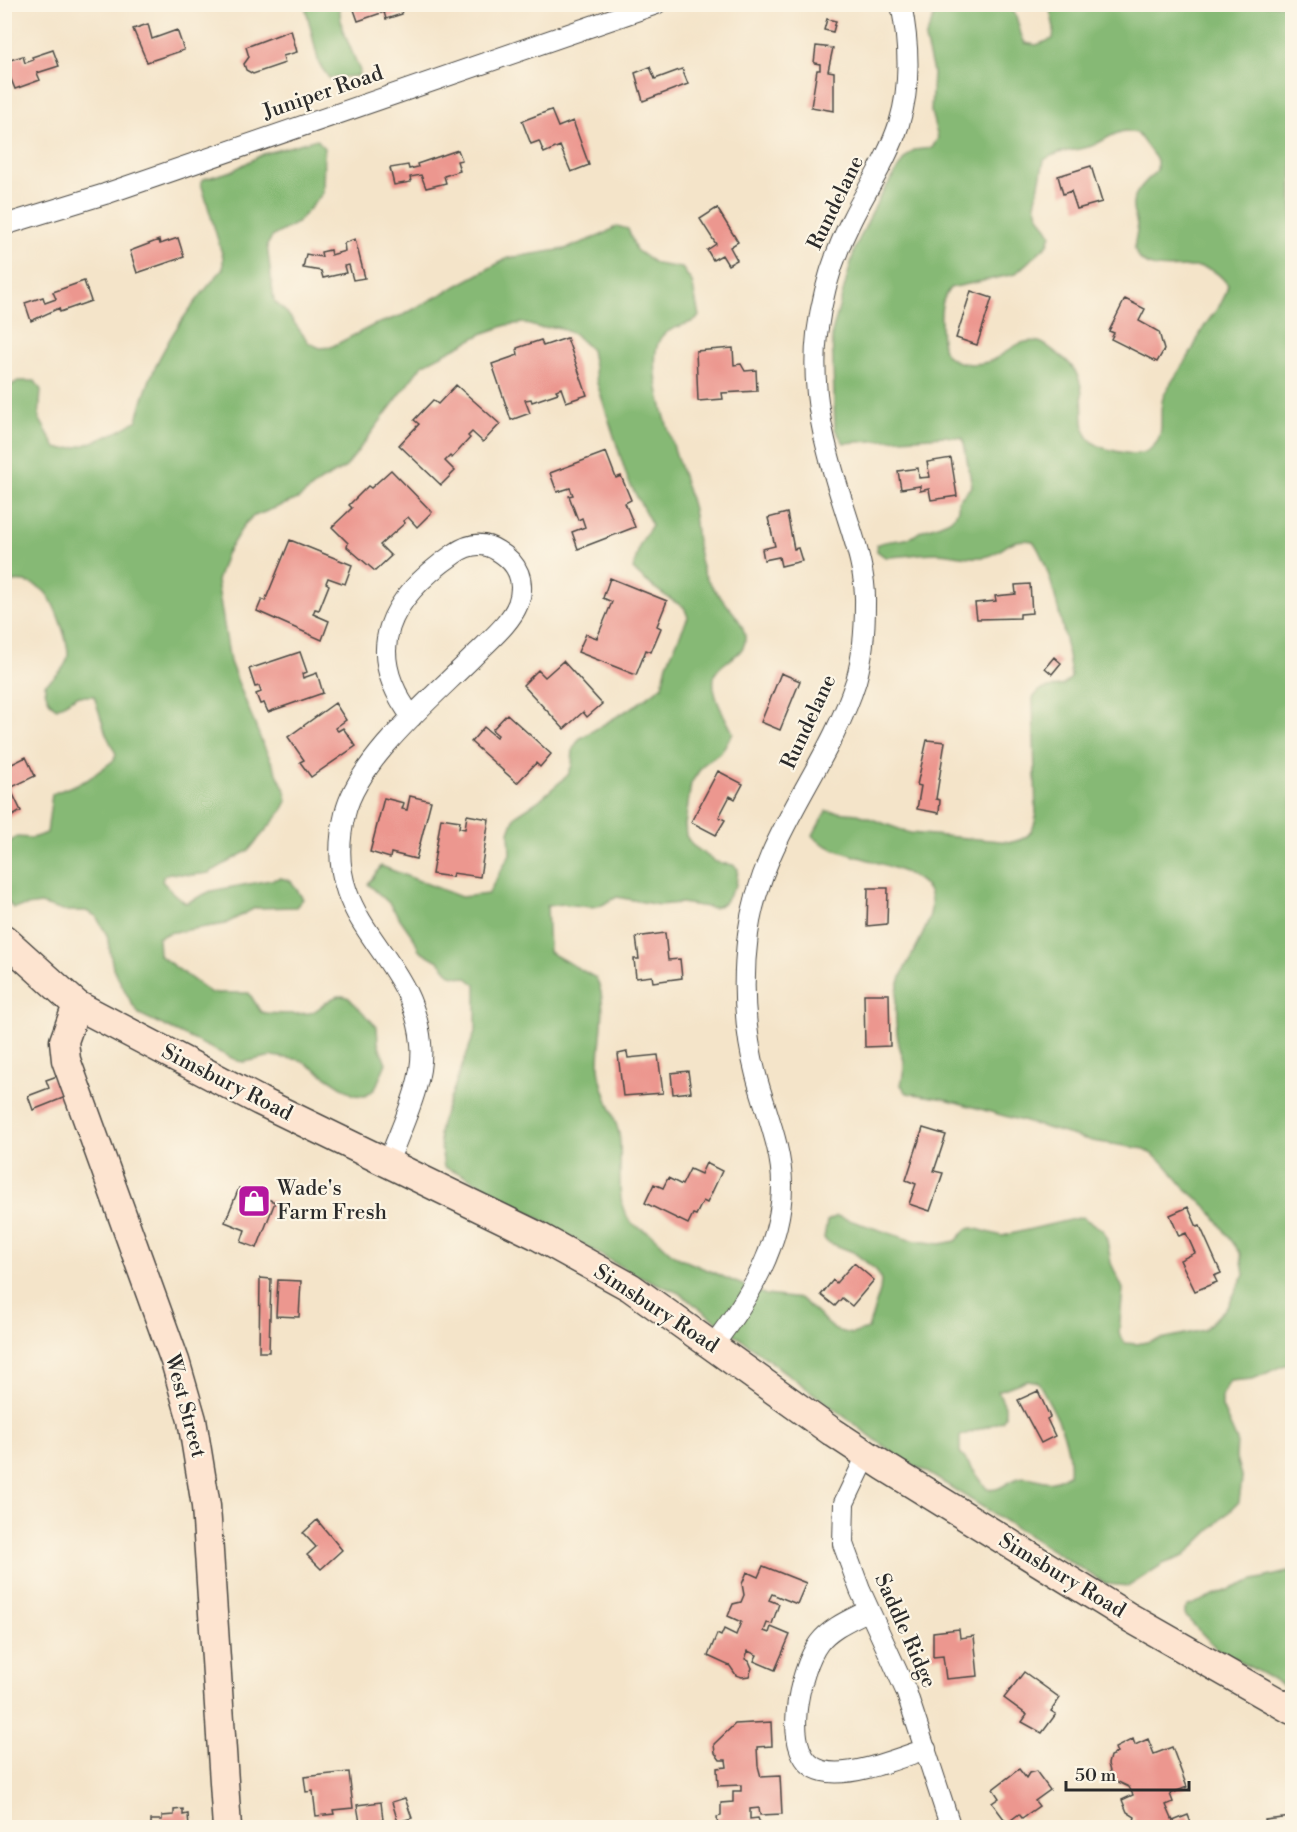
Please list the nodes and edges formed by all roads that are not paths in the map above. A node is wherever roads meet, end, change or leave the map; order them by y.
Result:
1 (656, 4) edge
2 (901, 4) edge
3 (4, 225) edge
4 (412, 717) junction
5 (4, 939) edge
6 (77, 1005) junction
7 (387, 1163) junction
8 (713, 1345) junction
9 (867, 1455) junction
10 (869, 1610) junction
11 (1293, 1710) edge
12 (926, 1749) junction
13 (227, 1827) edge
14 (951, 1827) edge

1 - 3 street, Juniper Road
2 - 8 street, Rundelane
4 - 4 street
4 - 7 street
5 - 6 main road, Simsbury Road
6 - 7 main road, Simsbury Road
6 - 13 main road, West Street
7 - 8 main road, Simsbury Road
8 - 9 main road, Simsbury Road
9 - 10 street, Saddle Ridge
9 - 11 main road, Simsbury Road
10 - 12 street, Saddle Ridge
10 - 12 street
12 - 14 street, Saddle Ridge

